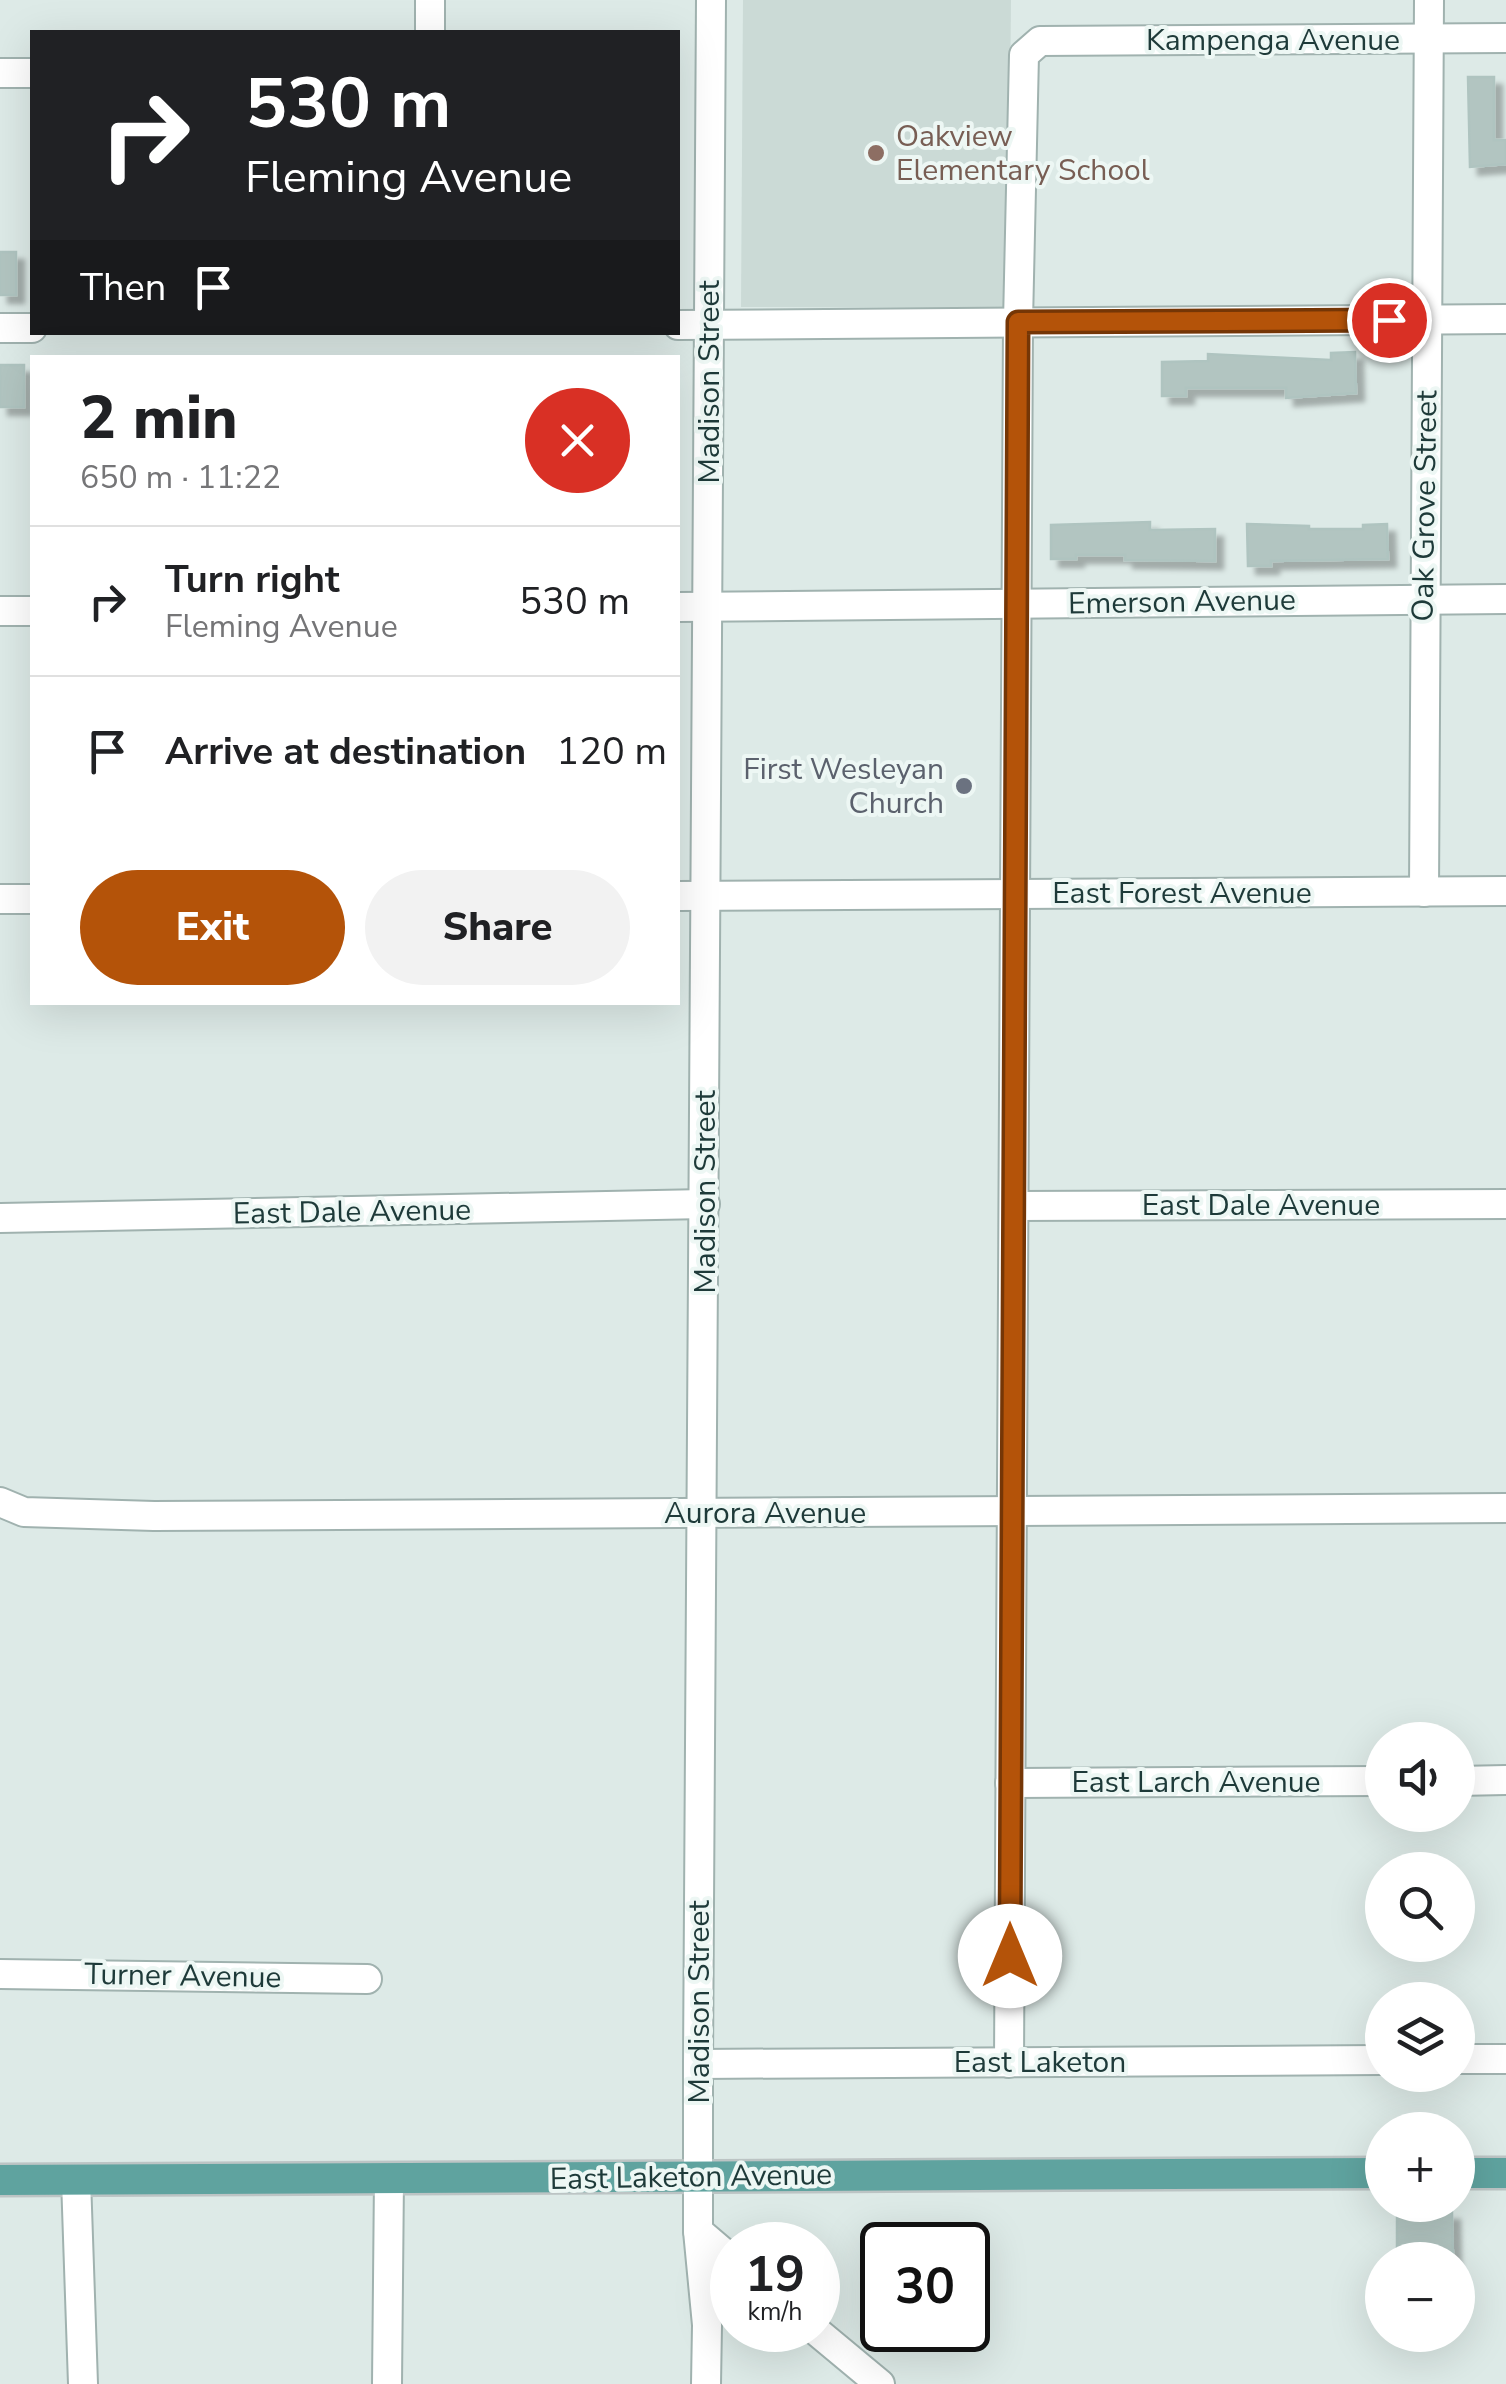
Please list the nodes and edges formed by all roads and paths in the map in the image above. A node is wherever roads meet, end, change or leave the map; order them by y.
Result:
1 (430, 0) edge
2 (712, 0) edge
3 (1429, 0) edge
4 (430, 30) edge
5 (1506, 38) edge
6 (1429, 39) junction
7 (30, 73) edge
8 (0, 74) edge
9 (1506, 319) edge
10 (1426, 320) junction
11 (1018, 322) junction
12 (709, 324) junction
13 (680, 325) edge
14 (0, 328) edge
15 (30, 328) edge
16 (1424, 599) junction
17 (1506, 599) edge
18 (1017, 604) junction
19 (680, 606) edge
20 (708, 606) junction
21 (0, 611) edge
22 (30, 611) edge
23 (1506, 891) edge
24 (1424, 892) junction
25 (1017, 894) junction
26 (692, 896) edge
27 (30, 898) edge
28 (0, 899) edge
29 (705, 1204) junction
30 (1506, 1204) edge
31 (1015, 1206) junction
32 (0, 1218) edge
33 (12, 1507) edge
34 (1506, 1508) edge
35 (1012, 1511) junction
36 (702, 1514) junction
37 (1475, 1780) edge
38 (1506, 1780) edge
39 (1365, 1781) edge
40 (1010, 1782) junction
41 (0, 1974) edge
42 (366, 1979) dead end
43 (1475, 2059) edge
44 (1506, 2059) edge
45 (1365, 2060) edge
46 (1009, 2063) junction
47 (698, 2064) junction
48 (1365, 2173) edge
49 (1475, 2173) edge
50 (1506, 2173) edge
51 (698, 2176) junction
52 (388, 2178) junction
53 (76, 2179) junction
54 (0, 2180) edge
55 (698, 2231) junction
56 (710, 2241) edge
57 (840, 2350) edge
58 (83, 2384) edge
59 (387, 2384) edge
60 (706, 2384) edge
61 (880, 2384) edge

1 - 4 street
2 - 12 street, Madison Street
3 - 6 street, Oak Grove Street
5 - 6 street, Kampenga Avenue
6 - 10 street, Oak Grove Street
6 - 11 street, Kampenga Avenue
7 - 8 street
9 - 10 street
10 - 11 street
10 - 16 street, Oak Grove Street
11 - 12 street
11 - 18 street
12 - 13 street
12 - 20 street, Madison Street
14 - 15 street
16 - 17 street, Emerson Avenue
16 - 18 street, Emerson Avenue
16 - 24 street, Oak Grove Street
18 - 20 street, Emerson Avenue
18 - 25 street
19 - 20 street, Emerson Avenue
20 - 26 street, Madison Street
21 - 22 street
23 - 24 street, East Forest Avenue
24 - 25 street, East Forest Avenue
25 - 26 street, East Forest Avenue
25 - 31 street
26 - 29 street, Madison Street
27 - 28 street
29 - 32 street, East Dale Avenue
29 - 36 street, Madison Street
30 - 31 street, East Dale Avenue
31 - 35 street
33 - 36 street, Aurora Avenue
34 - 35 street, Aurora Avenue
35 - 36 street, Aurora Avenue
35 - 40 street
36 - 47 street, Madison Street
37 - 38 street
39 - 40 street, East Larch Avenue
40 - 46 street
41 - 42 street, Turner Avenue
43 - 44 street
45 - 46 street, East Laketon
46 - 47 street, East Laketon
47 - 51 street, Madison Street
48 - 51 main road, East Laketon Avenue
49 - 50 main road
51 - 52 main road, East Laketon Avenue
51 - 55 street, Madison Street
52 - 53 main road, East Laketon Avenue
52 - 59 street
53 - 54 main road, East Laketon Avenue
53 - 58 street
55 - 56 street
55 - 60 street, Madison Street
57 - 61 street

